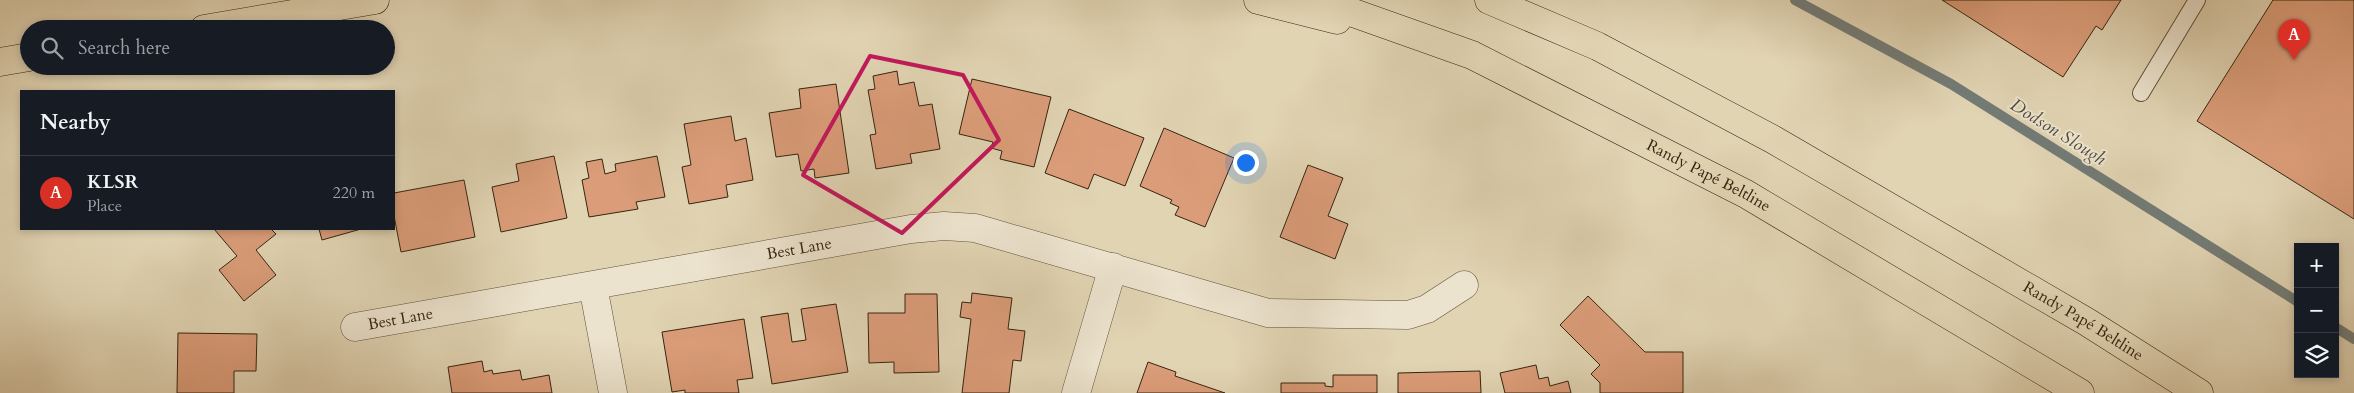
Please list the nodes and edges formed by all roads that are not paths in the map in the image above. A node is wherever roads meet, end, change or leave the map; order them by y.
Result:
1 (375, 0) edge
2 (1258, 0) edge
3 (1317, 0) edge
4 (1490, 0) edge
5 (2197, 0) edge
6 (257, 20) edge
7 (1472, 54) junction
8 (20, 59) edge
9 (0, 62) edge
10 (2141, 93) dead end
11 (1113, 267) junction
12 (1464, 284) dead end
13 (593, 286) junction
14 (355, 327) dead end
15 (613, 393) edge
16 (1076, 393) edge
17 (2080, 393) edge
18 (2199, 393) edge

1 - 6 highway
2 - 7 highway
3 - 7 highway, Randy Papé Beltline
4 - 18 highway, Randy Papé Beltline
5 - 10 lane
7 - 17 highway, Randy Papé Beltline
8 - 9 highway
11 - 12 street, Best Lane
11 - 13 street, Best Lane
11 - 16 street
13 - 14 street, Best Lane
13 - 15 street

